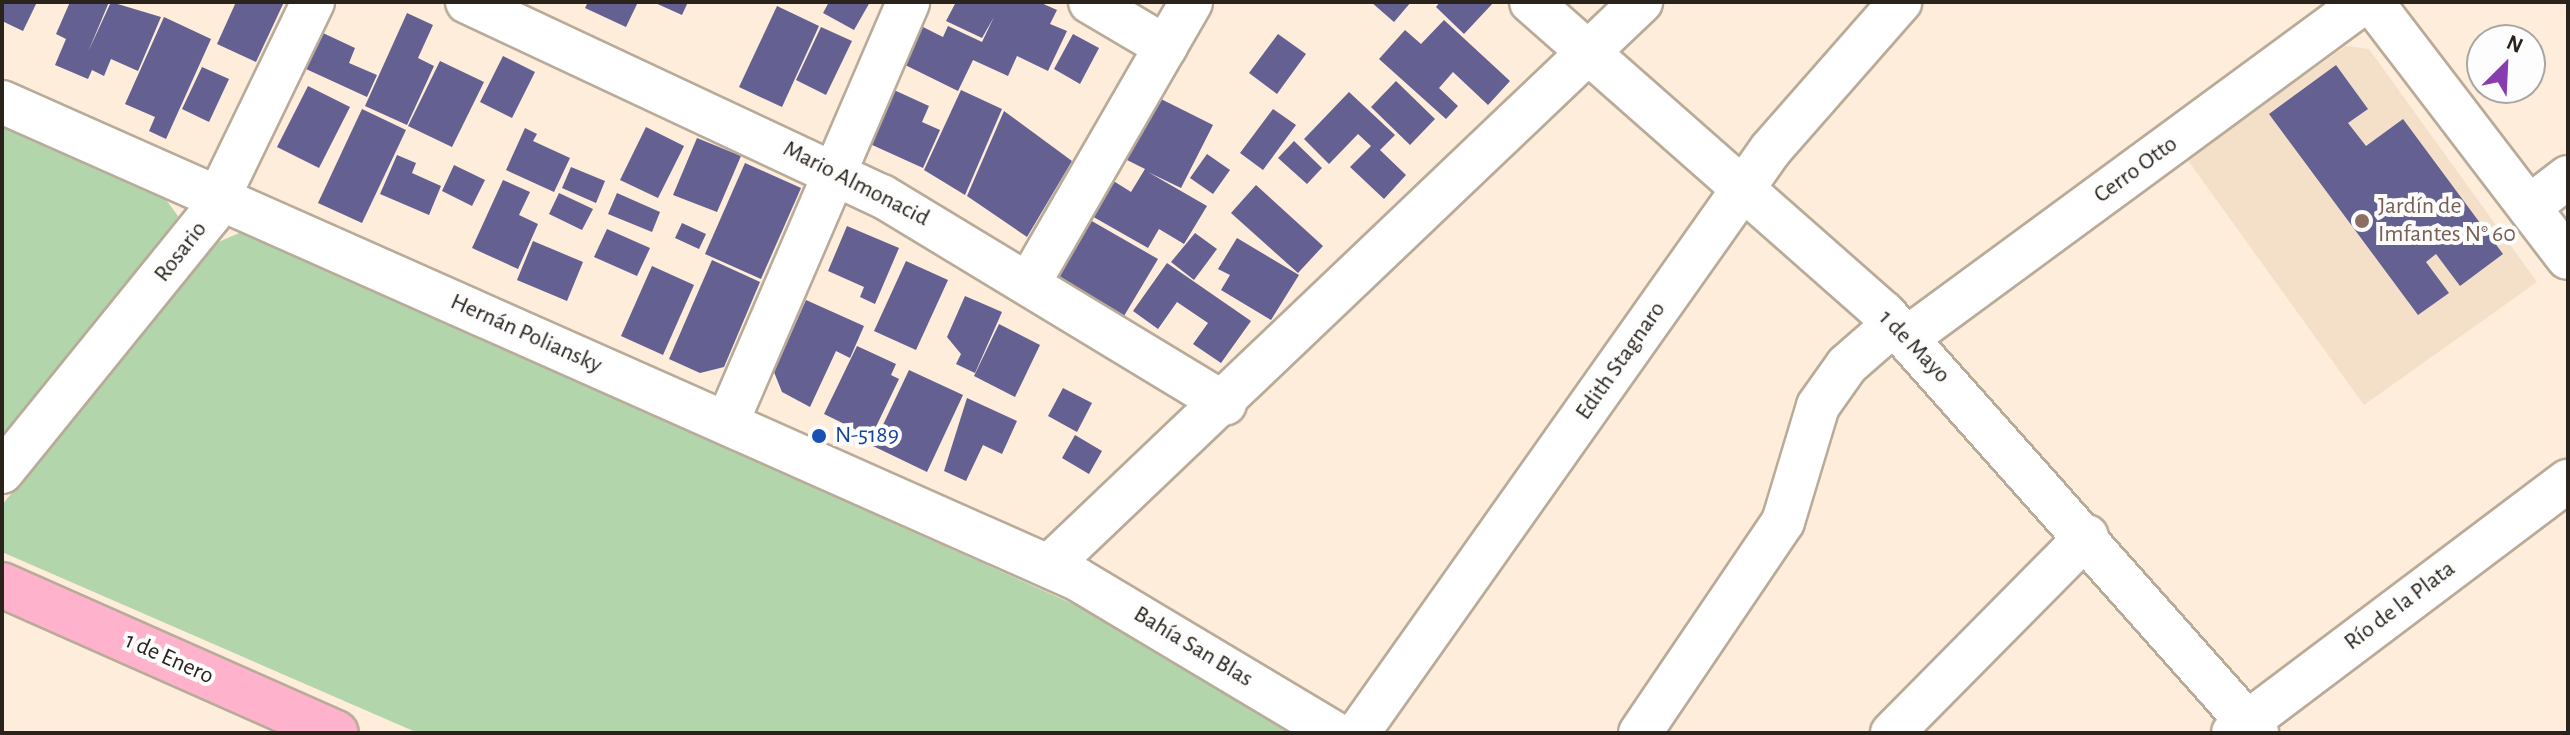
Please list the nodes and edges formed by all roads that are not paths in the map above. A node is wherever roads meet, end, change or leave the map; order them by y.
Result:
1 (313, 2) edge
2 (467, 2) edge
3 (908, 2) edge
4 (1090, 2) edge
5 (1191, 2) edge
6 (1531, 2) edge
7 (1641, 2) edge
8 (1900, 2) edge
9 (2364, 2) edge
10 (2372, 2) edge
11 (1166, 47) junction
12 (1586, 49) junction
13 (2, 102) edge
14 (835, 171) junction
15 (2568, 177) edge
16 (1742, 190) junction
17 (219, 199) junction
18 (2529, 207) junction
19 (2568, 258) edge
20 (1029, 283) junction
21 (1901, 331) junction
22 (1225, 404) junction
23 (727, 423) junction
24 (2, 472) edge
25 (2568, 481) edge
26 (2087, 536) junction
27 (1049, 566) junction
28 (2, 585) edge
29 (2245, 729) edge
30 (336, 733) edge
31 (1334, 733) edge
32 (1358, 733) edge
33 (1640, 733) edge
34 (1892, 733) edge

1 - 17 street, Rosario
2 - 14 street, Mario Almonacid
3 - 14 street
4 - 11 street
5 - 11 street
6 - 12 street, 1 de Mayo
7 - 12 street
8 - 16 street, Edith Stagnaro
9 - 21 street, Cerro Otto
10 - 18 street
11 - 20 street
12 - 16 street, 1 de Mayo
12 - 22 street
13 - 17 street, Hernán Poliansky
14 - 20 street, Mario Almonacid
14 - 23 street
15 - 18 street
16 - 21 street, 1 de Mayo
16 - 32 street, Edith Stagnaro
17 - 23 street, Hernán Poliansky
17 - 24 street, Rosario
18 - 19 street
20 - 22 street, Mario Almonacid
21 - 26 street, 1 de Mayo
21 - 33 street, Cerro Otto
22 - 27 street
23 - 27 street, Hernán Poliansky
25 - 29 street, Río de la Plata
26 - 29 street, 1 de Mayo
26 - 34 street
27 - 31 street, Bahía San Blas
28 - 30 main road, 1 de Enero

